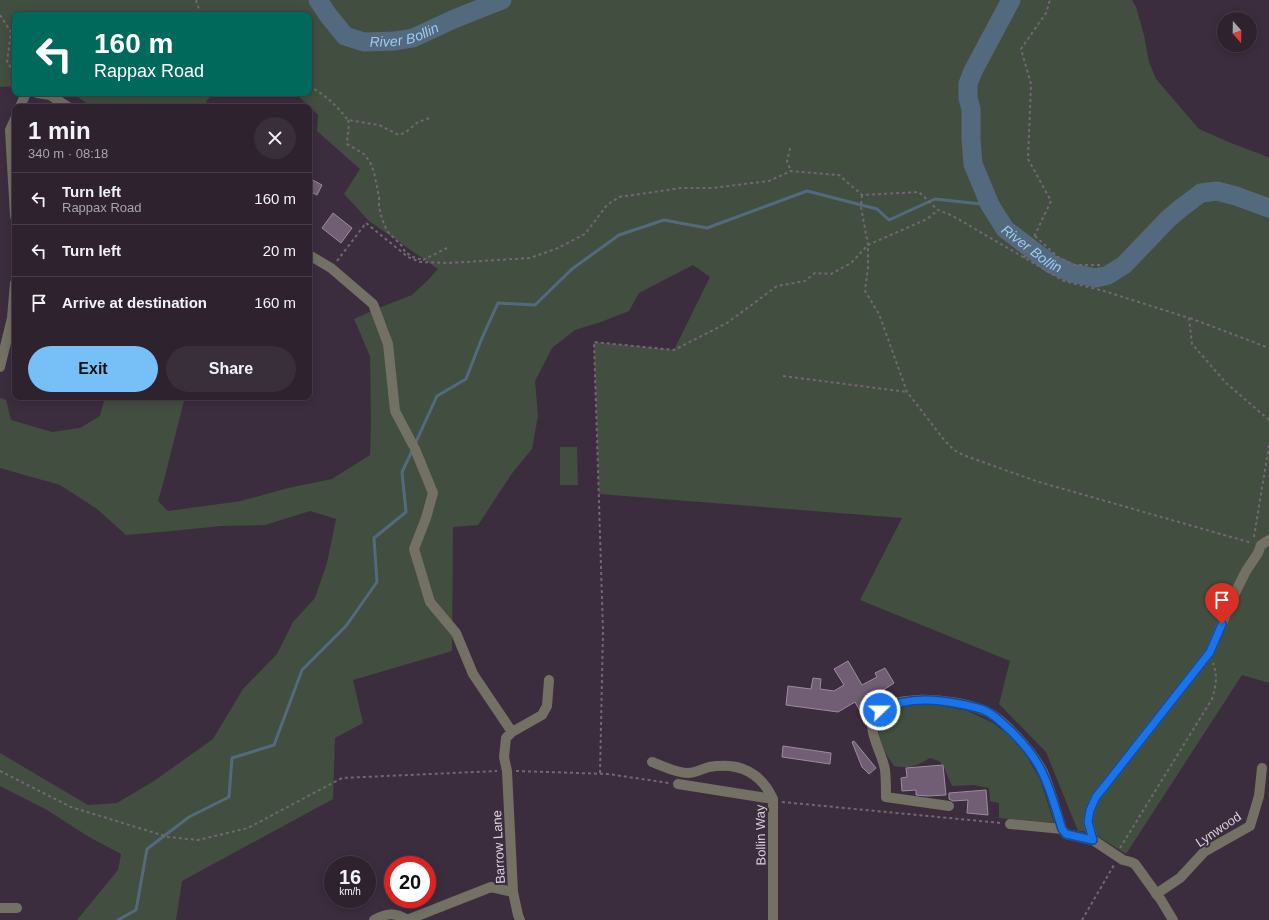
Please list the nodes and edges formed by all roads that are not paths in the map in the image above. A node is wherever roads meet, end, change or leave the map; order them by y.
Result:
1 (53, 96) edge
2 (64, 104) edge
3 (12, 126) edge
4 (12, 164) edge
5 (312, 257) edge
6 (12, 318) edge
7 (0, 367) edge
8 (1261, 543) edge
9 (549, 680) dead end
10 (512, 732) junction
11 (652, 762) dead end
12 (1262, 768) dead end
13 (678, 784) road end
14 (773, 800) junction
15 (950, 806) dead end
16 (1010, 824) road end
17 (1062, 829) junction
18 (1093, 840) junction
19 (513, 892) junction
20 (1156, 894) junction
21 (0, 908) edge
22 (18, 908) dead end
23 (374, 920) edge
24 (407, 920) edge
25 (520, 920) edge
26 (774, 920) edge
27 (1173, 920) edge

1 - 2 street
3 - 4 street
5 - 10 street
6 - 7 street
8 - 18 street
9 - 10 street
10 - 19 street, Barrow Lane
11 - 14 street
12 - 20 street, Lynwood
13 - 14 street, Bollin Way
14 - 26 street, Bollin Way
15 - 17 street
16 - 17 street
17 - 18 street
18 - 20 street
19 - 24 street
19 - 25 street, Barrow Lane
20 - 27 street
21 - 22 street
23 - 24 street

